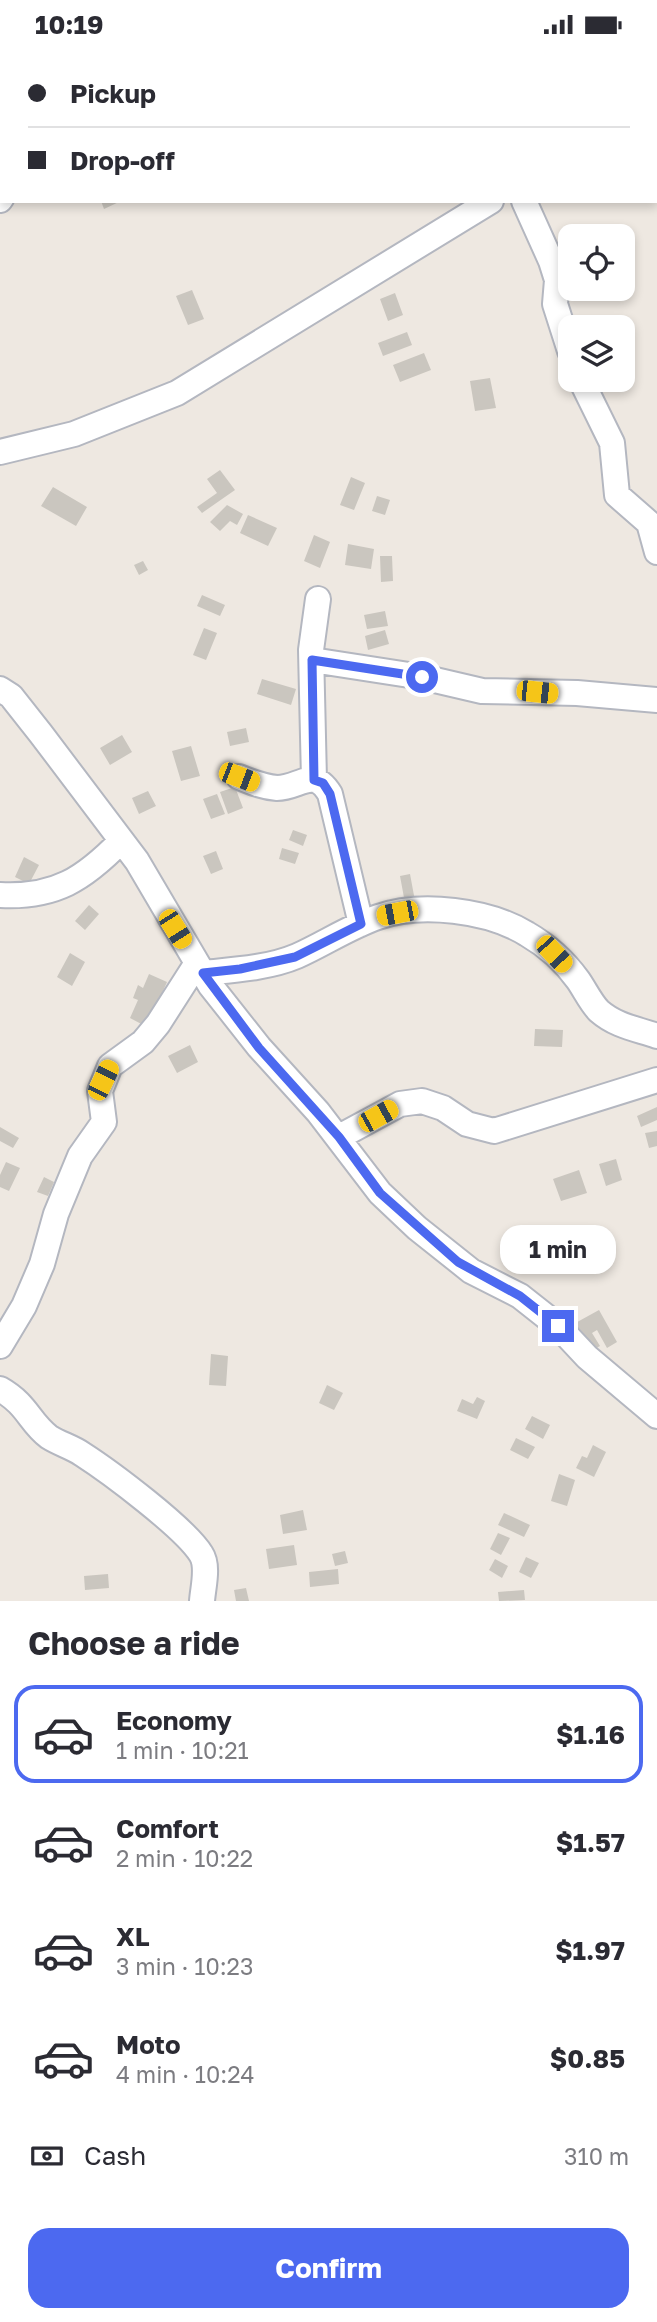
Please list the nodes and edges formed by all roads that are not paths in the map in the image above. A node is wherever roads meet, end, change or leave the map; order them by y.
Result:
1 (488, 203) edge
2 (525, 203) edge
3 (559, 315) edge
4 (586, 392) edge
5 (0, 452) edge
6 (657, 552) edge
7 (318, 599) dead end
8 (312, 660) junction
9 (0, 689) edge
10 (657, 701) edge
11 (239, 777) dead end
12 (314, 780) junction
13 (121, 841) junction
14 (0, 895) edge
15 (361, 924) junction
16 (200, 968) junction
17 (657, 1036) edge
18 (657, 1080) edge
19 (339, 1137) junction
20 (0, 1346) edge
21 (0, 1389) edge
22 (657, 1416) edge
23 (202, 1601) edge

1 - 5 street
2 - 3 street
4 - 6 street
7 - 8 street
8 - 10 street
8 - 12 street
9 - 13 street
11 - 12 street
12 - 15 street
13 - 14 street
13 - 16 street
15 - 16 street
15 - 17 street
16 - 19 street
16 - 20 street
18 - 19 street
19 - 22 street
21 - 23 street

